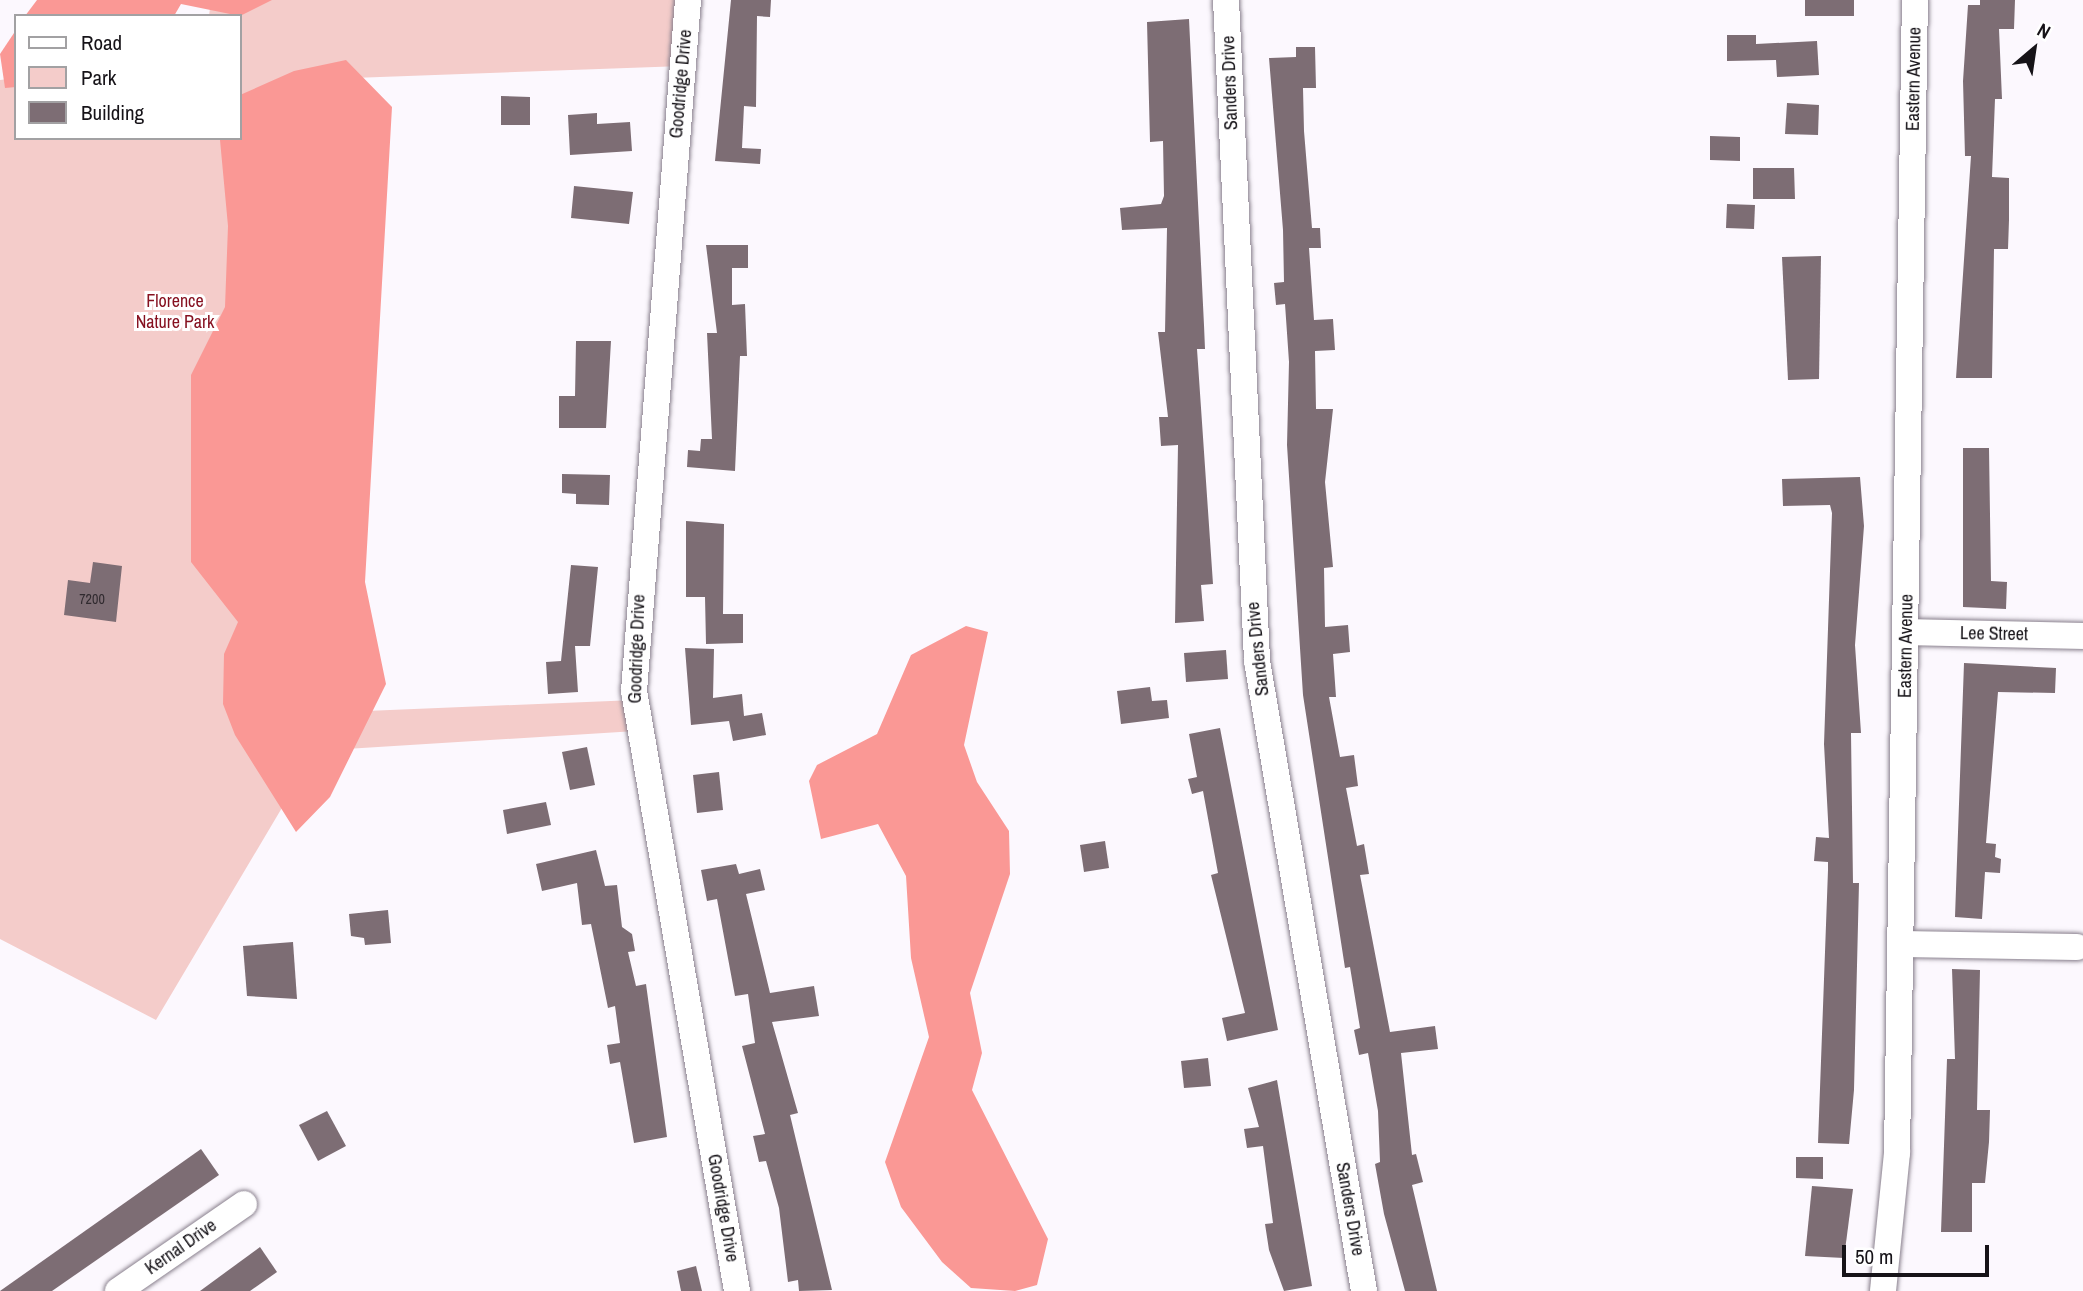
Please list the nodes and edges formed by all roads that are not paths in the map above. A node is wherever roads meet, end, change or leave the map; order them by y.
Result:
1 (688, 0) edge
2 (1226, 0) edge
3 (1915, 0) edge
4 (1906, 632) junction
5 (2083, 636) edge
6 (1901, 944) junction
7 (2077, 947) dead end
8 (244, 1203) dead end
9 (118, 1291) edge
10 (737, 1291) edge
11 (1364, 1291) edge
12 (1883, 1291) edge

1 - 10 street, Goodridge Drive
2 - 11 street, Sanders Drive
3 - 4 street, Eastern Avenue
4 - 5 street, Lee Street
4 - 6 street, Eastern Avenue
6 - 7 street
6 - 12 street, Eastern Avenue
8 - 9 street, Kernal Drive

